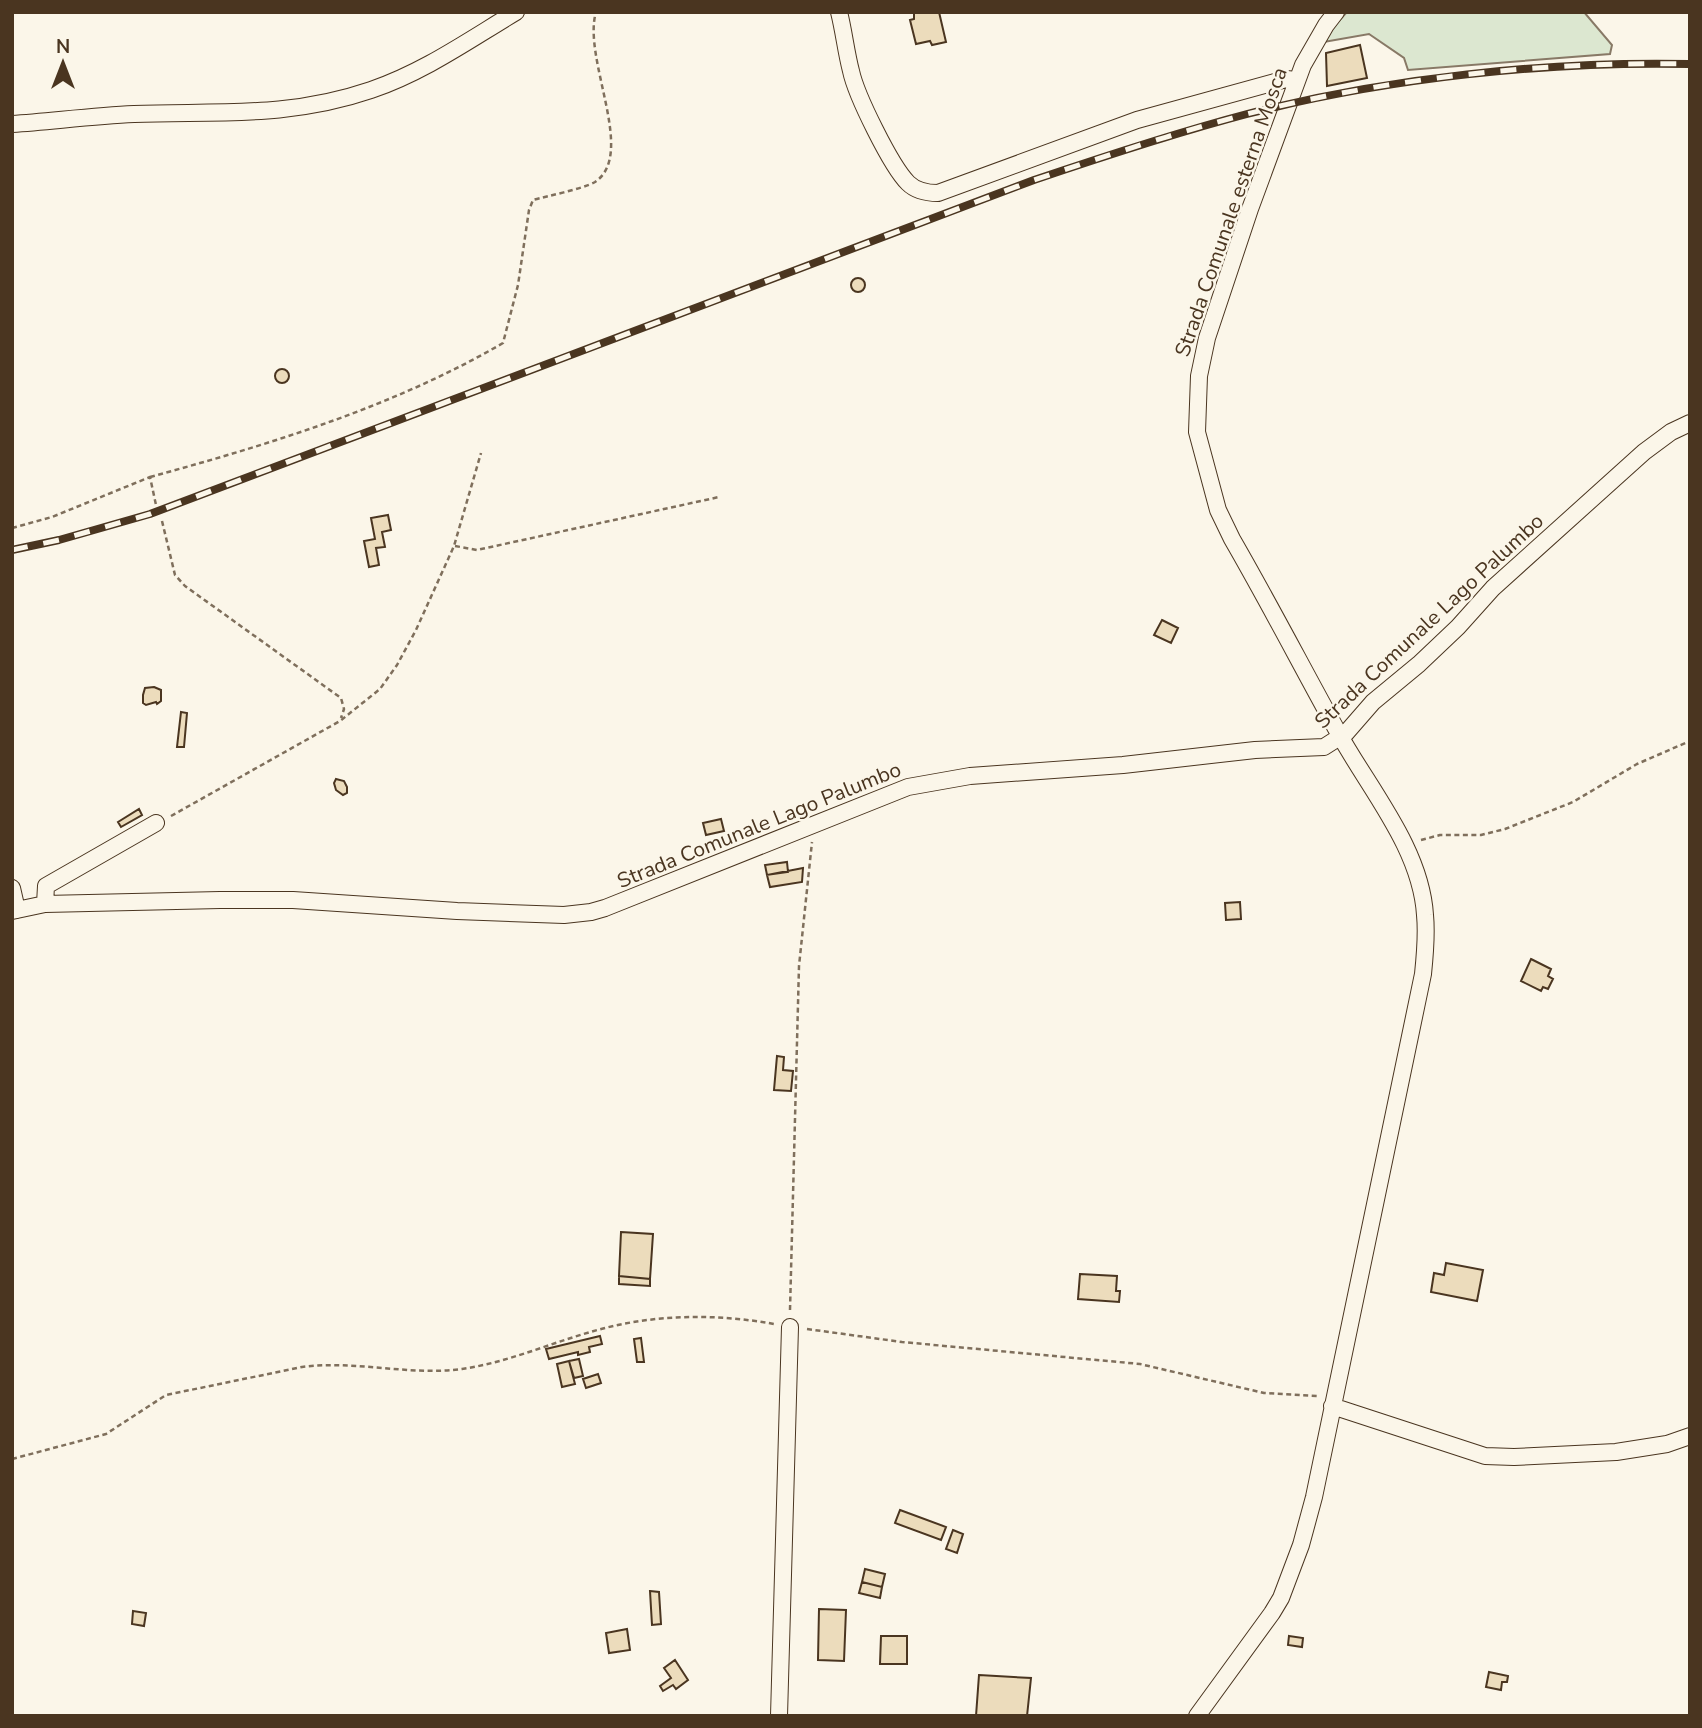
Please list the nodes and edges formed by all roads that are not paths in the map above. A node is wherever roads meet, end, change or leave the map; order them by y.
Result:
1 (516, 12) edge
2 (839, 12) edge
3 (1336, 12) edge
4 (1297, 80) junction
5 (12, 124) edge
6 (1690, 423) edge
7 (1341, 737) junction
8 (156, 823) road end
9 (12, 888) edge
10 (45, 904) junction
11 (15, 911) edge
12 (790, 1327) road end
13 (1333, 1404) junction
14 (1690, 1436) edge
15 (779, 1716) edge
16 (1197, 1716) edge

1 - 5 street
2 - 4 street
3 - 4 street, Strada Comunale esterna Mosca
4 - 7 street, Strada Comunale esterna Mosca
6 - 7 street, Strada Comunale Lago Palumbo
7 - 10 street, Strada Comunale Lago Palumbo
7 - 13 street, Strada Comunale esterna Mosca
8 - 10 street
9 - 11 street
10 - 11 street, Strada Comunale Lago Palumbo
12 - 15 street
13 - 14 street
13 - 16 street, Strada Comunale esterna Mosca

